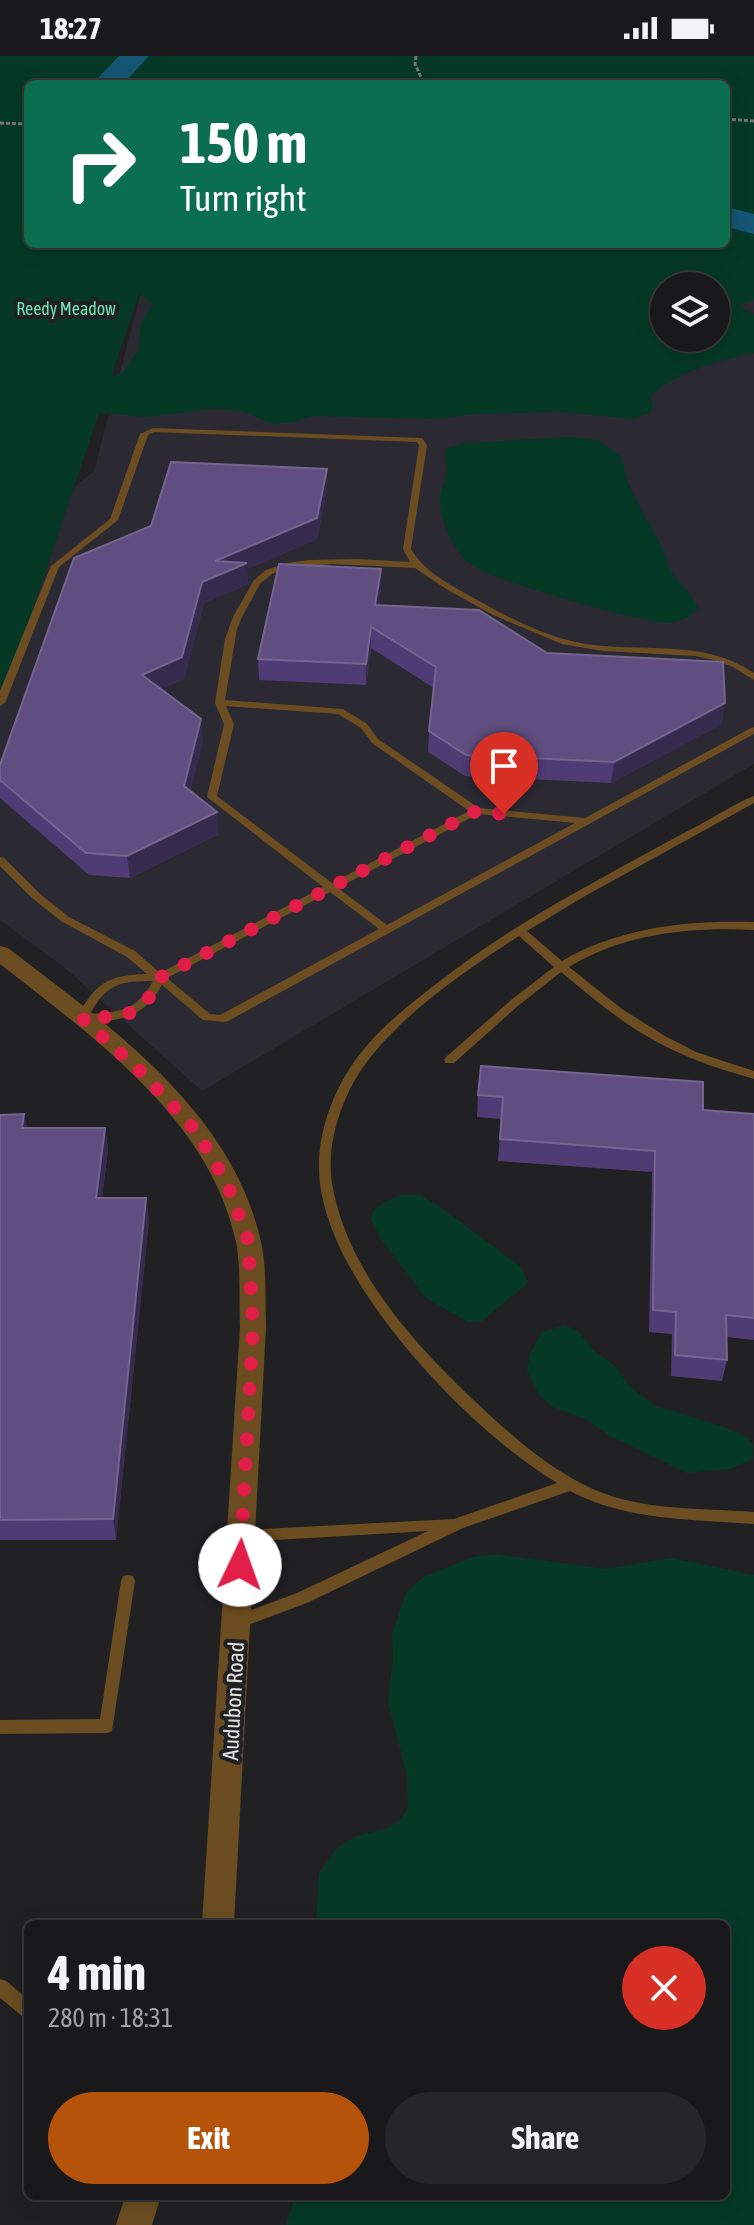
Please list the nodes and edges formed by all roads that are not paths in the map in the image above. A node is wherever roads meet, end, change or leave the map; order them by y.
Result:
1 (417, 565) junction
2 (754, 677) edge
3 (0, 703) edge
4 (220, 703) junction
5 (754, 730) edge
6 (754, 799) edge
7 (476, 811) junction
8 (589, 821) junction
9 (0, 860) edge
10 (330, 886) junction
11 (754, 926) edge
12 (387, 930) junction
13 (519, 930) junction
14 (0, 953) edge
15 (562, 967) junction
16 (161, 977) junction
17 (82, 1018) junction
18 (450, 1060) dead end
19 (754, 1075) edge
20 (569, 1485) junction
21 (754, 1518) edge
22 (458, 1524) junction
23 (242, 1536) junction
24 (128, 1581) dead end
25 (237, 1622) junction
26 (0, 1727) edge
27 (218, 1920) edge
28 (0, 1987) edge
29 (24, 2007) edge
30 (142, 2200) edge
31 (134, 2225) edge

1 - 2 lane
1 - 3 lane
1 - 4 lane
4 - 7 lane
4 - 10 lane
5 - 8 lane
6 - 13 lane
7 - 8 lane
7 - 10 lane
8 - 12 lane
9 - 16 lane
10 - 12 lane
10 - 16 lane
11 - 15 lane
12 - 16 lane
13 - 15 lane
13 - 20 lane
14 - 17 street, Audubon Road
15 - 18 lane
15 - 19 lane
16 - 17 lane
16 - 17 lane
17 - 23 street, Audubon Road
20 - 21 lane
20 - 22 lane
22 - 23 lane
22 - 25 lane
23 - 25 street, Audubon Road
24 - 26 lane
25 - 27 street, Audubon Road
28 - 29 lane
30 - 31 street

